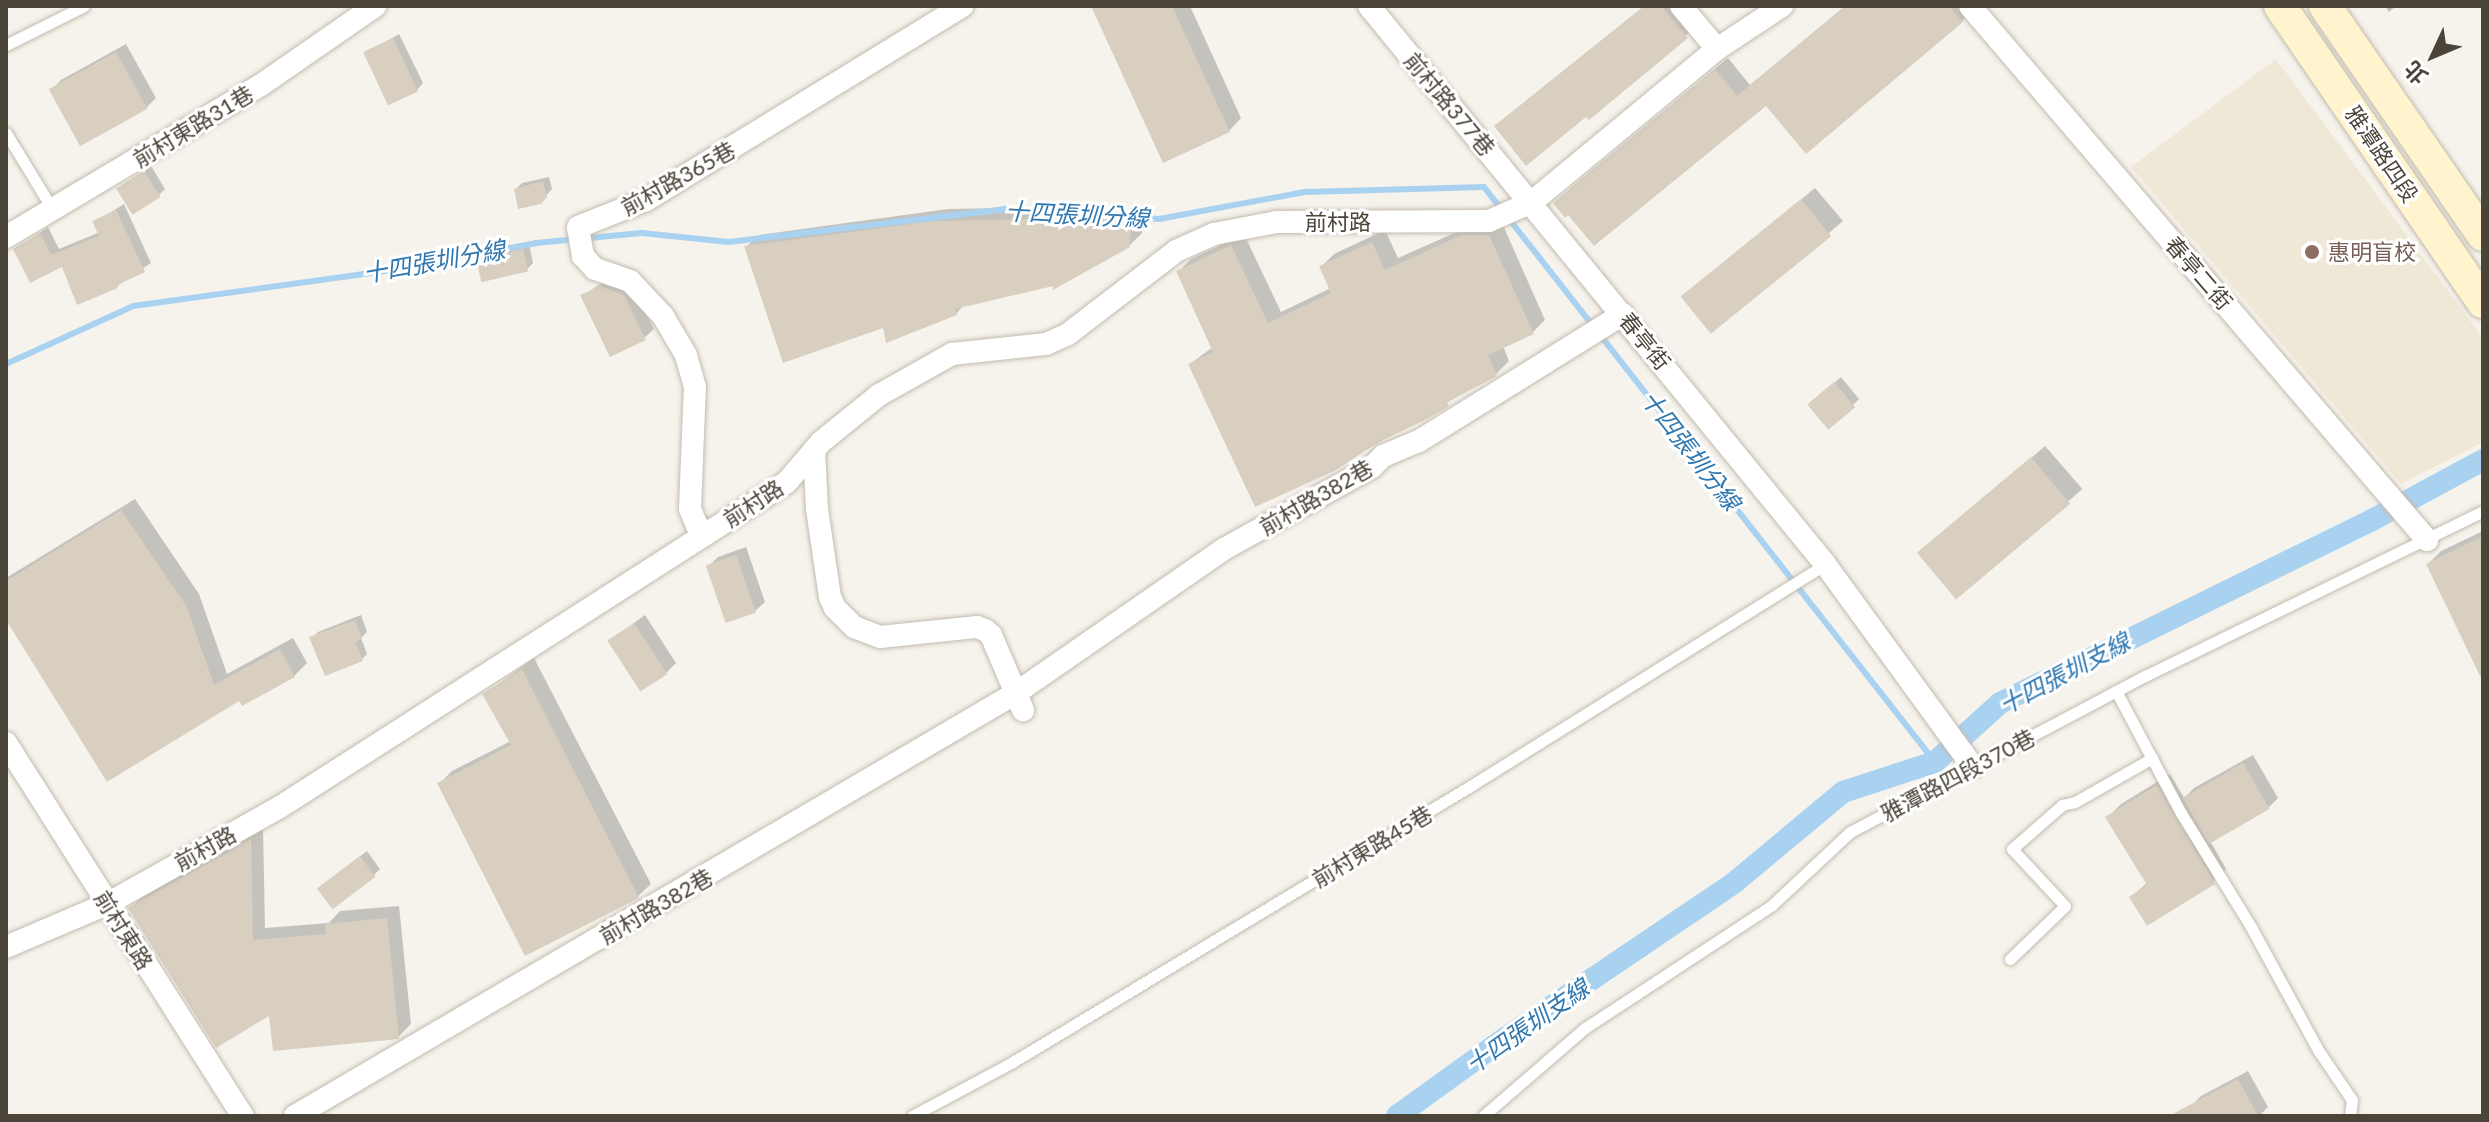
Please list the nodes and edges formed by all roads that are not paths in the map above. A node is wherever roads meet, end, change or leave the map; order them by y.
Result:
1 (84, 6) edge
2 (375, 6) edge
3 (962, 6) edge
4 (1369, 6) edge
5 (1681, 6) edge
6 (1782, 6) edge
7 (1970, 6) edge
8 (2280, 6) edge
9 (2325, 6) edge
10 (6, 45) edge
11 (1717, 49) junction
12 (2367, 64) junction
13 (2337, 88) junction
14 (6, 133) edge
15 (1532, 202) junction
16 (53, 210) junction
17 (2483, 235) edge
18 (6, 237) edge
19 (2483, 302) edge
20 (1623, 314) junction
21 (814, 450) junction
22 (2483, 511) edge
23 (707, 533) junction
24 (2427, 540) junction
25 (1825, 564) junction
26 (2116, 691) junction
27 (1020, 702) junction
28 (6, 743) edge
29 (1961, 751) junction
30 (2152, 758) junction
31 (107, 904) junction
32 (6, 947) edge
33 (2010, 959) dead end
34 (243, 1116) edge
35 (295, 1116) edge
36 (912, 1116) edge
37 (1483, 1116) edge
38 (2350, 1116) edge

1 - 10 lane
2 - 16 street, 前村東路31巷
3 - 23 street, 前村路365巷
4 - 15 street, 前村路377巷
5 - 11 street
6 - 11 street
7 - 24 street, 春亭二街
8 - 13 street, 雅潭路四段
9 - 12 street, 雅潭路四段
11 - 15 street
12 - 13 street
12 - 17 street, 雅潭路四段
13 - 19 street, 雅潭路四段
14 - 16 lane
15 - 20 street, 春亭街
15 - 21 street, 前村路
16 - 18 street, 前村東路31巷
20 - 25 street, 春亭街
20 - 27 street, 前村路382巷
21 - 23 street, 前村路
21 - 27 street
22 - 24 lane, 雅潭路四段370巷
23 - 31 street, 前村路
24 - 26 lane, 雅潭路四段370巷
25 - 29 street, 春亭街
25 - 36 lane, 前村東路45巷
26 - 29 lane, 雅潭路四段370巷
26 - 30 lane
27 - 35 street, 前村路382巷
28 - 31 street, 前村東路
29 - 37 lane, 雅潭路四段370巷
30 - 33 lane
30 - 38 lane
31 - 32 street, 前村路
31 - 34 street, 前村東路

